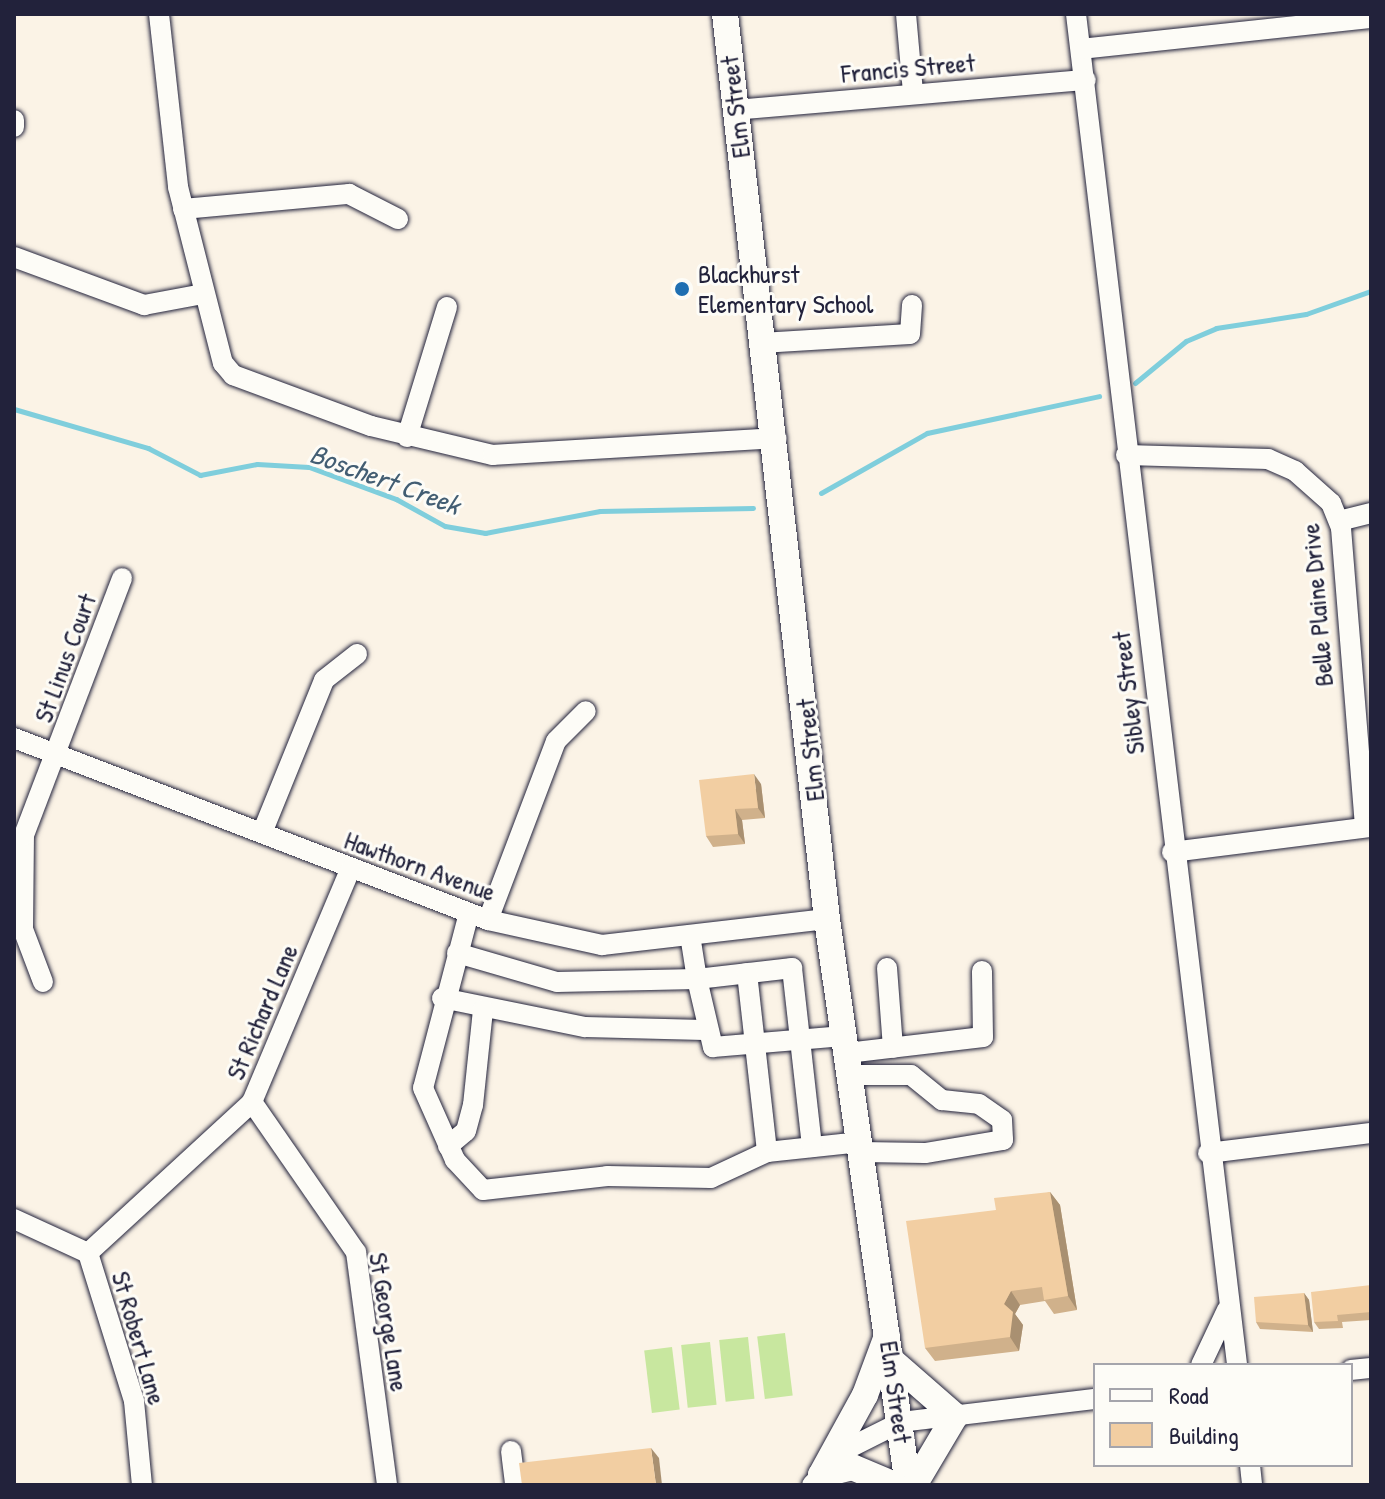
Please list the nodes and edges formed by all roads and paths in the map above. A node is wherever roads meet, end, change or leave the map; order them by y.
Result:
1 (159, 14) edge
2 (725, 14) edge
3 (906, 14) edge
4 (1076, 14) edge
5 (1371, 18) edge
6 (1081, 49) junction
7 (1086, 80) junction
8 (913, 93) junction
9 (734, 110) junction
10 (14, 120) edge
11 (14, 127) edge
12 (183, 209) junction
13 (398, 219) dead end
14 (14, 257) edge
15 (203, 294) junction
16 (912, 305) dead end
17 (447, 307) dead end
18 (761, 343) junction
19 (407, 437) junction
20 (776, 438) junction
21 (1126, 455) junction
22 (1371, 513) edge
23 (1339, 521) junction
24 (122, 578) dead end
25 (357, 654) dead end
26 (586, 711) dead end
27 (14, 738) edge
28 (57, 756) junction
29 (1368, 827) edge
30 (262, 833) junction
31 (1172, 852) junction
32 (350, 870) junction
33 (478, 916) junction
34 (827, 919) junction
35 (690, 935) junction
36 (457, 953) junction
37 (887, 968) dead end
38 (982, 971) dead end
39 (747, 973) junction
40 (697, 979) junction
41 (43, 982) dead end
42 (442, 998) junction
43 (483, 1010) junction
44 (704, 1030) junction
45 (799, 1042) junction
46 (754, 1047) junction
47 (893, 1048) junction
48 (847, 1055) junction
49 (252, 1102) junction
50 (1371, 1133) edge
51 (448, 1146) junction
52 (812, 1147) junction
53 (860, 1147) junction
54 (767, 1152) junction
55 (1208, 1153) junction
56 (14, 1219) edge
57 (88, 1253) junction
58 (1229, 1306) junction
59 (888, 1333) junction
60 (892, 1361) junction
61 (1202, 1363) edge
62 (1237, 1363) edge
63 (1093, 1399) edge
64 (955, 1416) junction
65 (901, 1422) junction
66 (511, 1451) dead end
67 (816, 1480) edge
68 (142, 1485) edge
69 (387, 1485) edge
70 (515, 1485) edge
71 (895, 1485) edge
72 (911, 1485) edge

1 - 12 street
2 - 9 main road, Elm Street
3 - 8 street
4 - 6 street, Sibley Street
5 - 6 street
6 - 7 street, Sibley Street
7 - 8 street, Francis Street
7 - 21 street, Sibley Street
8 - 9 street, Francis Street
9 - 18 main road, Elm Street
10 - 11 street
12 - 13 street
12 - 15 street
14 - 15 street
15 - 19 street
16 - 18 street
17 - 19 street
18 - 20 main road, Elm Street
19 - 20 street
20 - 34 main road, Elm Street
21 - 23 street, Belle Plaine Drive
21 - 31 street, Sibley Street
22 - 23 street
23 - 29 street, Belle Plaine Drive
24 - 28 street, St Linus Court
25 - 30 street
26 - 33 street
27 - 28 street, Hawthorn Avenue
28 - 30 street, Hawthorn Avenue
28 - 41 street, St Linus Court
29 - 31 street
30 - 32 street, Hawthorn Avenue
31 - 55 street, Sibley Street
32 - 33 street, Hawthorn Avenue
32 - 49 street, St Richard Lane
33 - 35 street, Hawthorn Avenue
33 - 36 street
34 - 35 street, Hawthorn Avenue
34 - 48 main road, Elm Street
35 - 40 street
36 - 40 street
36 - 42 street
37 - 47 street
38 - 47 street
39 - 40 street
39 - 45 street
39 - 46 street
40 - 44 street
42 - 43 street
42 - 51 street
43 - 44 street
43 - 51 street
44 - 46 street
45 - 46 street
45 - 48 street
45 - 52 street
46 - 54 street
47 - 48 street
48 - 53 main road, Elm Street
48 - 53 street
49 - 57 street, St Richard Lane
49 - 69 street, St George Lane
50 - 55 street
51 - 54 street
52 - 53 street
52 - 54 street
53 - 59 main road, Elm Street
55 - 58 street, Sibley Street
56 - 57 street
57 - 68 street, St Robert Lane
58 - 61 street
58 - 62 street, Sibley Street
59 - 60 main road, Elm Street
59 - 67 main road
60 - 64 main road
60 - 65 main road, Elm Street
63 - 64 street
64 - 65 street
64 - 72 main road
65 - 67 street
65 - 72 main road, Elm Street
66 - 70 street
67 - 71 main road

